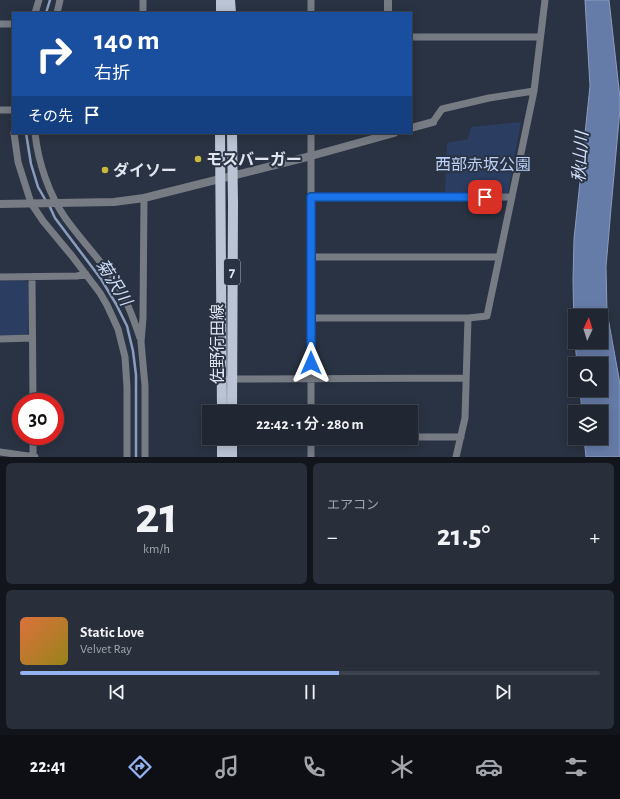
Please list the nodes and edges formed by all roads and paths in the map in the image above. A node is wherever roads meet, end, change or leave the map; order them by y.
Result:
1 (39, 0) edge
2 (60, 0) edge
3 (143, 0) edge
4 (221, 0) edge
5 (230, 0) edge
6 (311, 0) edge
7 (388, 0) edge
8 (545, 0) edge
9 (35, 12) edge
10 (57, 12) edge
11 (143, 12) edge
12 (221, 12) edge
13 (231, 12) edge
14 (311, 12) edge
15 (388, 12) edge
16 (0, 24) edge
17 (12, 24) edge
18 (412, 37) edge
19 (540, 37) junction
20 (534, 91) junction
21 (0, 110) edge
22 (12, 110) edge
23 (433, 122) joint
24 (412, 128) edge
25 (14, 134) edge
26 (34, 134) edge
27 (220, 134) edge
28 (232, 134) edge
29 (311, 134) edge
30 (387, 134) edge
31 (311, 156) junction
32 (233, 176) junction
33 (220, 180) junction
34 (311, 197) junction
35 (512, 197) junction
36 (144, 198) junction
37 (34, 203) junction
38 (55, 203) junction
39 (0, 204) edge
40 (311, 257) junction
41 (499, 257) junction
42 (86, 274) junction
43 (0, 277) edge
44 (32, 277) junction
45 (311, 318) junction
46 (468, 318) junction
47 (32, 338) junction
48 (0, 339) edge
49 (141, 342) junction
50 (466, 378) junction
51 (227, 379) junction
52 (311, 379) junction
53 (33, 393) edge
54 (223, 405) edge
55 (231, 405) edge
56 (311, 405) edge
57 (418, 437) edge
58 (460, 437) junction
59 (33, 445) edge
60 (222, 445) edge
61 (232, 445) edge
62 (311, 445) edge
63 (0, 452) edge
64 (34, 457) edge
65 (127, 457) edge
66 (145, 457) edge
67 (222, 457) edge
68 (232, 457) edge
69 (311, 457) edge
70 (456, 457) edge

1 - 9 street
2 - 10 street
3 - 11 street
4 - 12 main road
5 - 13 main road
6 - 14 street
7 - 15 street
8 - 19 street
16 - 17 street
18 - 19 street
19 - 20 street
20 - 23 street
20 - 35 street
21 - 22 street
23 - 24 street
25 - 37 street
26 - 38 street
27 - 33 main road, 佐野行田線 / 7
28 - 32 main road, 佐野行田線 / 7
29 - 31 street
30 - 31 street
31 - 32 street
31 - 34 street
32 - 33 street
32 - 51 main road, 佐野行田線 / 7
33 - 36 street
33 - 51 main road, 佐野行田線 / 7
34 - 35 street
34 - 40 street
35 - 41 street
36 - 38 street
36 - 49 street
37 - 38 street
37 - 39 street
37 - 42 street
38 - 49 street
40 - 41 street
40 - 45 street
41 - 46 street
42 - 44 street
42 - 65 street
43 - 44 street
44 - 47 street
45 - 46 street
45 - 52 street
46 - 50 street
47 - 48 street
47 - 53 street
49 - 66 street
50 - 52 street
50 - 58 street
51 - 52 street
51 - 54 main road, 佐野行田線 / 7
51 - 55 main road, 佐野行田線 / 7
52 - 56 street
57 - 58 street
58 - 70 street
59 - 64 street
60 - 67 main road
61 - 68 main road
62 - 69 street
63 - 64 street

